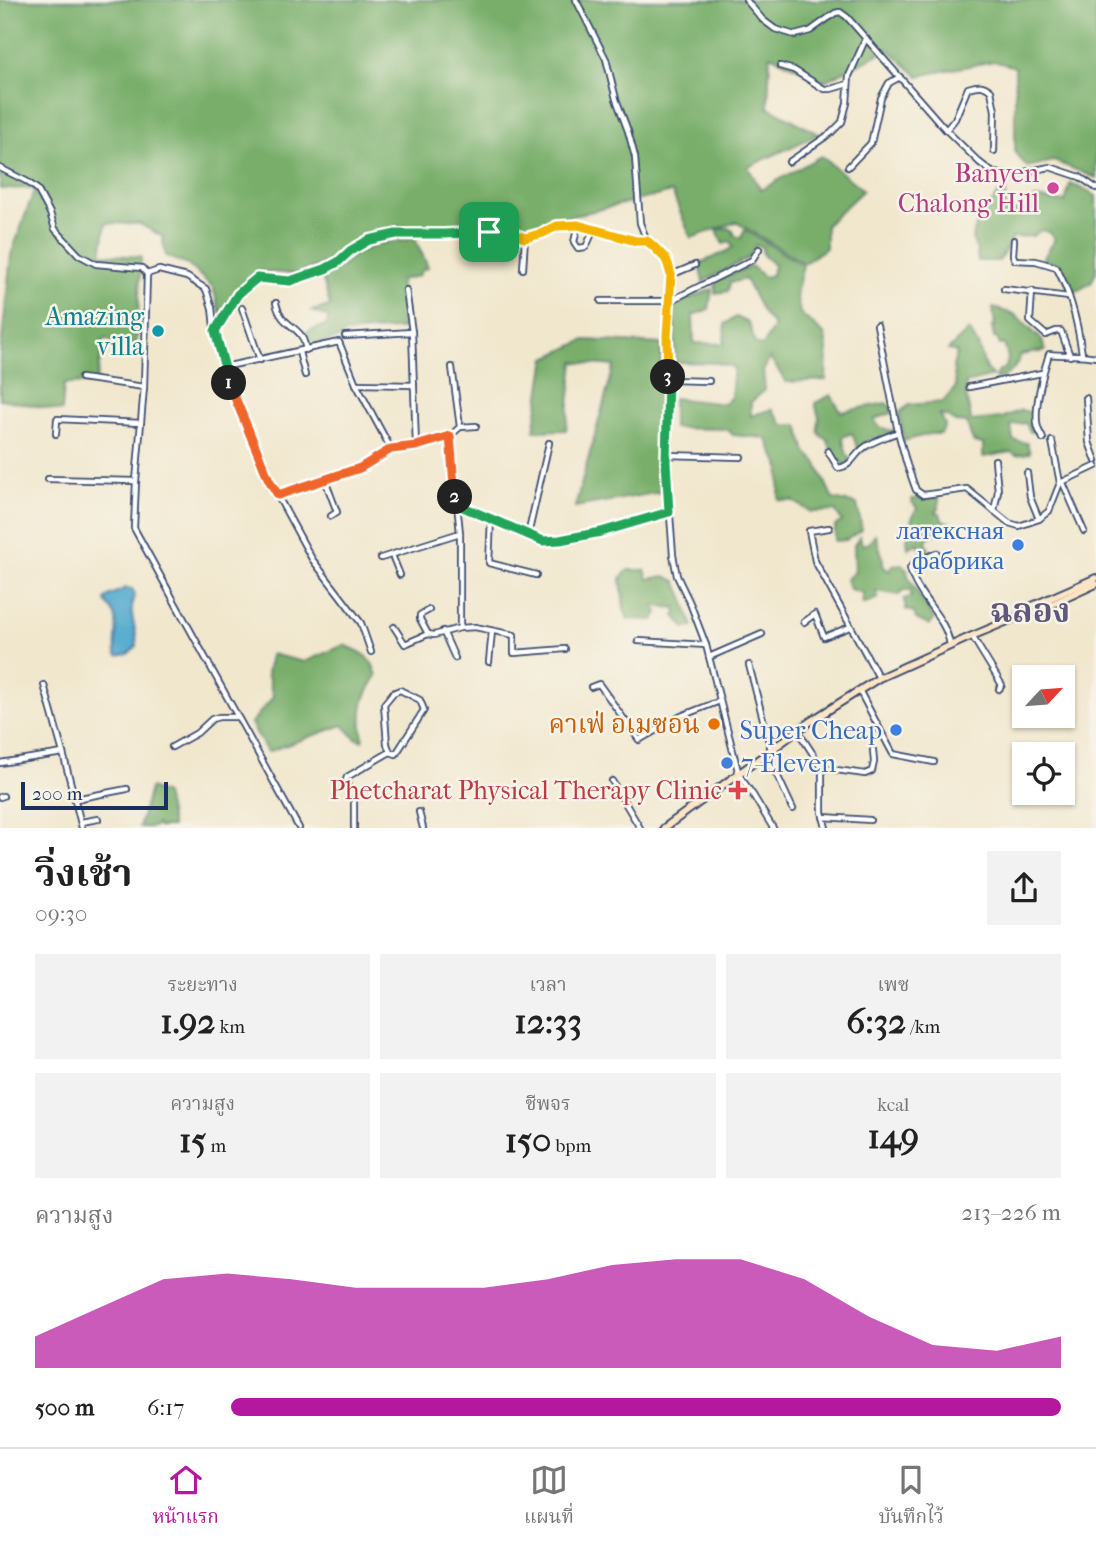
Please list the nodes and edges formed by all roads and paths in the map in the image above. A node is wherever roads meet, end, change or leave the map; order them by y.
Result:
1 (576, 0) edge
2 (746, 0) edge
3 (866, 38) junction
4 (780, 65) dead end
5 (900, 77) junction
6 (848, 83) junction
7 (946, 131) junction
8 (994, 151) dead end
9 (789, 162) dead end
10 (848, 167) dead end
11 (0, 168) edge
12 (1096, 188) edge
13 (578, 225) junction
14 (594, 229) junction
15 (525, 238) junction
16 (1014, 240) dead end
17 (647, 241) junction
18 (759, 250) dead end
19 (695, 265) dead end
20 (523, 269) dead end
21 (147, 274) junction
22 (671, 275) junction
23 (1004, 289) dead end
24 (405, 290) dead end
25 (1032, 292) junction
26 (1069, 298) junction
27 (601, 301) dead end
28 (670, 301) junction
29 (276, 303) dead end
30 (242, 308) dead end
31 (877, 325) dead end
32 (215, 331) junction
33 (412, 332) junction
34 (345, 336) dead end
35 (306, 350) junction
36 (299, 352) junction
37 (1082, 354) junction
38 (1070, 356) junction
39 (1096, 357) edge
40 (260, 360) junction
41 (452, 367) dead end
42 (224, 368) junction
43 (1042, 373) junction
44 (305, 375) dead end
45 (81, 378) dead end
46 (668, 380) junction
47 (709, 381) dead end
48 (356, 384) junction
49 (414, 385) junction
50 (144, 387) junction
51 (969, 387) dead end
52 (1087, 398) dead end
53 (141, 424) junction
54 (476, 426) dead end
55 (460, 427) junction
56 (898, 432) junction
57 (56, 434) dead end
58 (450, 436) junction
59 (1043, 439) dead end
60 (1052, 442) dead end
61 (549, 443) dead end
62 (416, 446) junction
63 (391, 449) junction
64 (828, 451) dead end
65 (666, 455) junction
66 (741, 457) dead end
67 (995, 460) dead end
68 (1096, 461) edge
69 (1096, 466) edge
70 (1027, 473) dead end
71 (48, 479) dead end
72 (325, 480) junction
73 (136, 481) junction
74 (1061, 483) junction
75 (278, 495) junction
76 (456, 504) junction
77 (995, 511) junction
78 (669, 512) junction
79 (331, 516) dead end
80 (491, 519) junction
81 (1039, 519) junction
82 (829, 528) dead end
83 (1084, 531) dead end
84 (460, 533) junction
85 (528, 535) junction
86 (937, 553) dead end
87 (392, 555) junction
88 (381, 558) dead end
89 (400, 575) dead end
90 (536, 575) dead end
91 (1096, 578) edge
92 (1096, 584) edge
93 (1076, 590) junction
94 (429, 610) dead end
95 (804, 622) dead end
96 (394, 627) dead end
97 (850, 627) junction
98 (460, 628) junction
99 (443, 631) junction
100 (492, 631) junction
101 (428, 634) junction
102 (762, 634) dead end
103 (972, 636) junction
104 (638, 641) dead end
105 (705, 645) junction
106 (950, 646) junction
107 (565, 649) dead end
108 (371, 652) dead end
109 (709, 657) junction
110 (455, 658) dead end
111 (489, 662) dead end
112 (749, 665) dead end
113 (879, 678) junction
114 (44, 685) dead end
115 (591, 687) dead end
116 (999, 689) dead end
117 (859, 690) junction
118 (720, 701) junction
119 (237, 717) junction
120 (798, 731) junction
121 (172, 747) dead end
122 (771, 750) junction
123 (873, 750) dead end
124 (390, 752) junction
125 (63, 753) junction
126 (764, 756) junction
127 (934, 762) dead end
128 (0, 763) edge
129 (822, 768) junction
130 (739, 775) junction
131 (612, 781) dead end
132 (127, 789) dead end
133 (75, 799) junction
134 (793, 809) dead end
135 (419, 812) dead end
136 (823, 817) junction
137 (97, 819) dead end
138 (870, 820) dead end
139 (82, 825) edge
140 (299, 828) edge
141 (354, 828) edge
142 (423, 828) edge
143 (639, 828) edge
144 (664, 828) edge
145 (773, 828) edge
146 (826, 828) edge

1 - 17 street
2 - 3 street
3 - 5 street
3 - 6 street
4 - 6 street
5 - 7 street
5 - 10 street
6 - 9 street
7 - 8 street
7 - 12 street
11 - 21 street
13 - 14 street
13 - 14 street
13 - 15 street
14 - 17 street
15 - 20 street
15 - 32 street
16 - 26 street
17 - 22 street
18 - 28 street
19 - 22 street
21 - 32 street
21 - 50 street
22 - 28 street
23 - 25 street
24 - 33 street
25 - 26 street
25 - 38 street
26 - 37 street
27 - 28 street
28 - 46 street
29 - 35 street
30 - 40 street
31 - 56 street
32 - 42 street
33 - 34 street
33 - 49 street
35 - 36 street
35 - 48 street
36 - 40 street
36 - 44 street
37 - 38 street
37 - 39 street
38 - 43 street
40 - 42 street
41 - 55 street
42 - 75 street
43 - 51 street
43 - 59 street
45 - 50 street
46 - 47 street
46 - 65 street
48 - 49 street
48 - 63 street
49 - 62 street
50 - 53 street
52 - 68 street
53 - 57 street
53 - 73 street
54 - 55 street
55 - 58 street
56 - 64 street
56 - 77 street
58 - 62 street
58 - 76 street
60 - 74 street
61 - 85 street
62 - 63 street
63 - 72 street
65 - 66 street
65 - 78 street
67 - 77 street
69 - 74 street
70 - 81 street
71 - 73 street
72 - 75 street
72 - 79 street
73 - 119 street
74 - 81 street
74 - 83 street
75 - 108 street
76 - 80 street
76 - 84 street
77 - 81 street
78 - 85 street
78 - 105 street
80 - 85 street
80 - 90 street
82 - 97 street
84 - 87 street
84 - 98 street
86 - 106 street
87 - 88 street
87 - 89 street
91 - 93 main road
92 - 93 main road
93 - 103 main road
94 - 101 street
95 - 97 street
96 - 101 street
97 - 113 street
98 - 99 street
98 - 100 street
99 - 101 street
99 - 110 street
100 - 107 street
100 - 111 street
102 - 109 street
103 - 106 main road
103 - 116 street
104 - 105 street
105 - 109 street
106 - 113 main road
109 - 118 street
112 - 122 street
113 - 117 main road
114 - 125 street
115 - 118 street
117 - 120 main road
117 - 127 street
118 - 130 street
119 - 121 street
119 - 140 street
120 - 122 main road
120 - 129 street
122 - 126 main road
123 - 129 street
124 - 124 street
124 - 141 street
125 - 128 street
125 - 133 street
126 - 130 main road
126 - 134 street
129 - 136 street
130 - 144 main road
130 - 145 street
131 - 143 street
132 - 133 street
133 - 139 street
135 - 142 street
136 - 138 street
136 - 146 street
137 - 139 street

